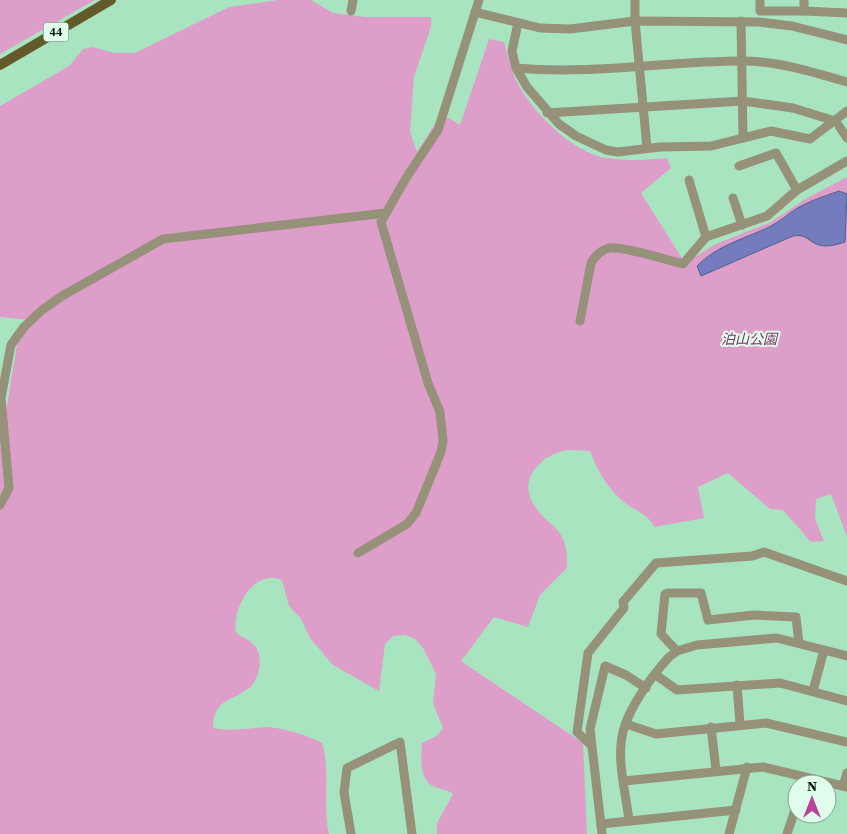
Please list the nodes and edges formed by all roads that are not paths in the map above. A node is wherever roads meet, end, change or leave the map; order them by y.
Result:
1 (111, 0) edge
2 (354, 0) edge
3 (479, 0) edge
4 (635, 0) edge
5 (760, 0) edge
6 (804, 0) edge
7 (351, 11) dead end
8 (804, 11) junction
9 (476, 12) junction
10 (847, 13) edge
11 (741, 20) junction
12 (635, 21) junction
13 (518, 23) junction
14 (847, 40) edge
15 (743, 61) junction
16 (0, 65) edge
17 (639, 66) junction
18 (516, 68) junction
19 (847, 82) edge
20 (743, 101) junction
21 (643, 106) junction
22 (847, 112) edge
23 (547, 113) junction
24 (837, 123) junction
25 (743, 138) junction
26 (847, 138) edge
27 (647, 148) junction
28 (847, 161) edge
29 (740, 166) dead end
30 (689, 180) dead end
31 (797, 190) junction
32 (733, 198) dead end
33 (386, 214) junction
34 (742, 225) junction
35 (706, 237) junction
36 (580, 321) dead end
37 (0, 505) edge
38 (358, 553) dead end
39 (847, 581) edge
40 (623, 602) junction
41 (604, 626) dead end
42 (799, 643) junction
43 (824, 650) junction
44 (677, 651) junction
45 (847, 656) edge
46 (656, 675) junction
47 (737, 685) junction
48 (646, 688) junction
49 (813, 691) junction
50 (847, 701) edge
51 (626, 724) junction
52 (740, 724) junction
53 (711, 727) junction
54 (847, 742) edge
55 (591, 745) junction
56 (747, 767) junction
57 (716, 770) junction
58 (847, 773) edge
59 (788, 774) edge
60 (624, 781) junction
61 (845, 786) edge
62 (736, 810) junction
63 (629, 821) junction
64 (601, 824) junction
65 (351, 834) edge
66 (412, 834) edge
67 (602, 834) edge
68 (729, 834) edge

1 - 16 main road, 44
2 - 7 street
3 - 9 street
4 - 12 street
5 - 8 street
6 - 8 street
8 - 10 street
9 - 13 street
9 - 33 street
11 - 12 street
11 - 14 street
11 - 15 street
12 - 13 street
12 - 17 street
13 - 18 street
15 - 17 street
15 - 19 street
15 - 20 street
17 - 18 street
17 - 21 street
18 - 23 street
20 - 21 street
20 - 24 street
20 - 25 street
21 - 23 street
21 - 27 street
22 - 24 street
23 - 27 street
24 - 25 street
24 - 26 street
25 - 27 street
28 - 31 street
29 - 31 street
30 - 35 street
31 - 34 street
32 - 34 street
33 - 37 street
33 - 38 street
34 - 35 street
35 - 36 street
39 - 40 street
40 - 41 street
40 - 55 street
42 - 43 street
42 - 44 street
42 - 44 street
43 - 45 street
43 - 49 street
44 - 46 street
46 - 47 street
46 - 48 street
47 - 49 street
47 - 52 street
48 - 51 street
48 - 55 street
49 - 50 street
51 - 53 street
51 - 60 street
52 - 53 street
52 - 54 street
53 - 57 street
55 - 64 street
56 - 57 street
56 - 59 street
56 - 62 street
57 - 60 street
58 - 61 street
60 - 63 street
62 - 63 street
62 - 68 street
63 - 64 street
64 - 67 street
65 - 66 street

